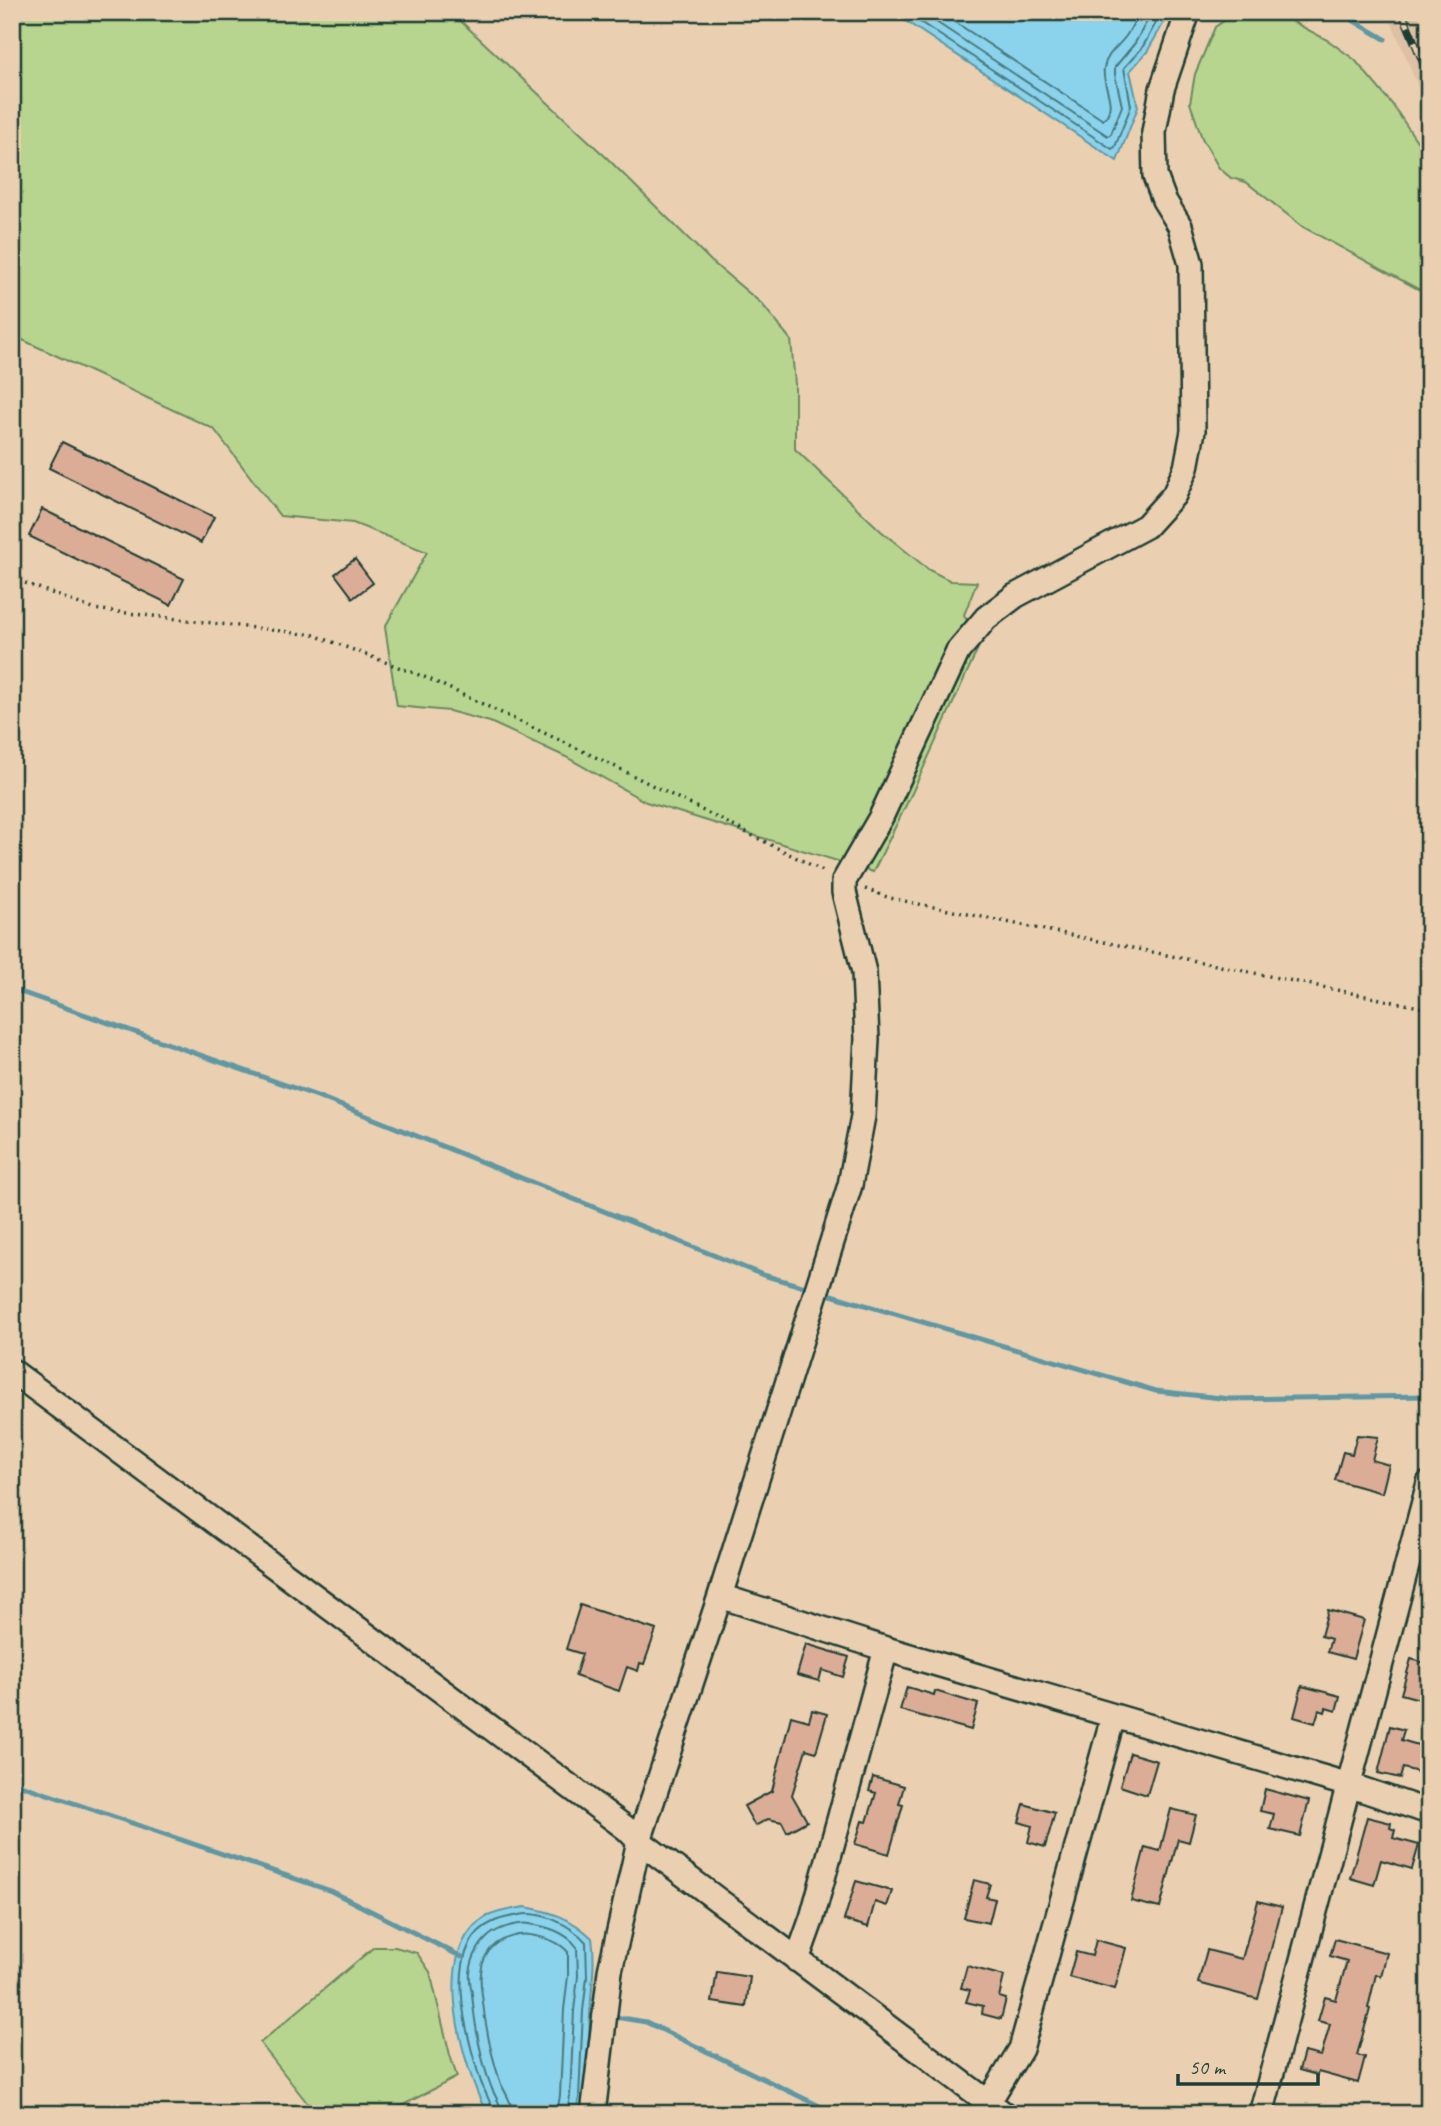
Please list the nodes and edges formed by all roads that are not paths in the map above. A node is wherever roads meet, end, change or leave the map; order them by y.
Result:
1 (1188, 12) edge
2 (12, 1371) edge
3 (1429, 1483) edge
4 (720, 1596) junction
5 (886, 1649) junction
6 (1113, 1717) junction
7 (1349, 1785) junction
8 (1429, 1812) edge
9 (639, 1841) junction
10 (797, 1960) junction
11 (996, 2108) edge
12 (593, 2114) edge
13 (1261, 2114) edge

1 - 4 street
2 - 9 street
3 - 7 street
4 - 5 street
4 - 9 street
5 - 6 street
5 - 10 street
6 - 7 street
6 - 11 street
7 - 8 street
7 - 13 street
9 - 10 street
9 - 12 street
10 - 11 street

